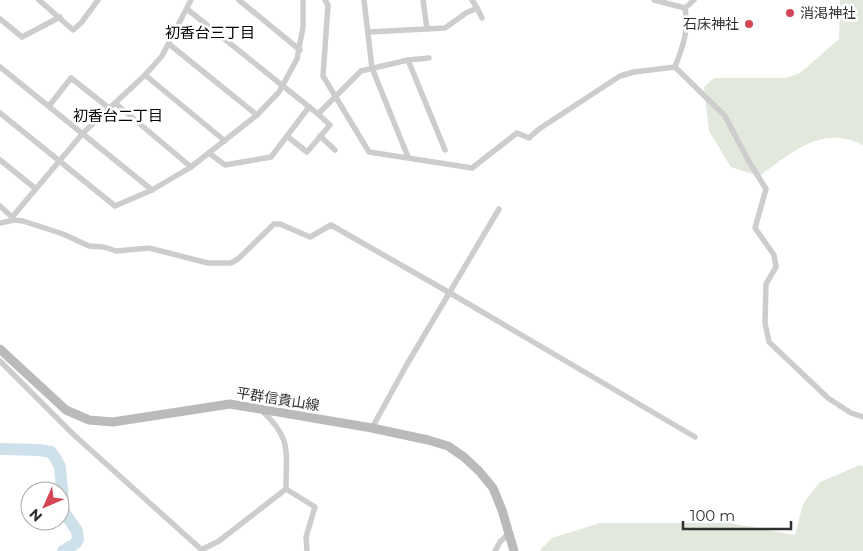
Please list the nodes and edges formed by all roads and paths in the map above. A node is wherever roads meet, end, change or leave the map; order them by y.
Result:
1 (39, 0) edge
2 (98, 0) edge
3 (191, 0) edge
4 (238, 0) edge
5 (303, 0) edge
6 (325, 0) edge
7 (364, 0) edge
8 (423, 0) edge
9 (472, 0) edge
10 (654, 0) edge
11 (694, 0) edge
12 (478, 8) junction
13 (686, 8) junction
14 (187, 9) junction
15 (60, 17) junction
16 (0, 18) edge
17 (482, 18) dead end
18 (427, 29) junction
19 (368, 32) junction
20 (169, 44) junction
21 (300, 50) junction
22 (428, 58) dead end
23 (408, 60) junction
24 (0, 67) edge
25 (675, 67) junction
26 (372, 68) junction
27 (144, 75) junction
28 (283, 87) junction
29 (336, 95) junction
30 (115, 104) junction
31 (49, 106) junction
32 (309, 107) junction
33 (109, 108) junction
34 (0, 113) edge
35 (318, 114) junction
36 (256, 115) junction
37 (83, 133) junction
38 (320, 136) junction
39 (288, 137) junction
40 (225, 141) junction
41 (335, 150) dead end
42 (445, 150) dead end
43 (209, 153) junction
44 (408, 157) junction
45 (0, 160) edge
46 (60, 161) junction
47 (191, 167) junction
48 (36, 189) junction
49 (152, 190) junction
50 (0, 206) edge
51 (499, 209) dead end
52 (13, 218) junction
53 (0, 223) edge
54 (450, 293) junction
55 (0, 349) edge
56 (0, 360) edge
57 (260, 409) junction
58 (863, 417) edge
59 (372, 428) junction
60 (695, 437) dead end
61 (286, 489) junction
62 (508, 534) junction
63 (202, 550) edge
64 (307, 551) edge
65 (495, 551) edge
66 (514, 551) edge

1 - 15 street
2 - 15 street
3 - 14 street
4 - 21 street
5 - 21 street
6 - 29 street
7 - 19 street
8 - 18 street
9 - 12 street
10 - 13 street
11 - 13 street
12 - 17 street
12 - 18 street
13 - 25 street
14 - 20 street
14 - 28 street
15 - 16 street
18 - 19 street
19 - 26 street
20 - 27 street
20 - 36 street
21 - 28 street
22 - 23 street
23 - 26 street
23 - 42 street
24 - 31 street
25 - 44 street
25 - 58 street
26 - 29 street
26 - 44 street
27 - 30 street
27 - 40 street
28 - 32 street
28 - 36 street
29 - 35 street
29 - 44 street
30 - 33 street
30 - 47 street
31 - 33 street
31 - 37 street
32 - 35 street
32 - 39 street
33 - 37 street
34 - 46 street
35 - 38 street
36 - 40 street
37 - 46 street
37 - 49 street
38 - 39 street
38 - 41 street
39 - 43 street
40 - 43 street
43 - 47 street
45 - 48 street
46 - 48 street
46 - 49 street
47 - 49 street
48 - 52 street
50 - 52 street
51 - 54 street
52 - 53 street
52 - 54 street
54 - 59 street
54 - 60 street
55 - 57 main road, 平群信貴山線
56 - 63 street
57 - 59 main road, 平群信貴山線
57 - 61 street
59 - 62 main road, 平群信貴山線
61 - 63 street
61 - 64 street
62 - 65 street
62 - 66 main road, 平群信貴山線

